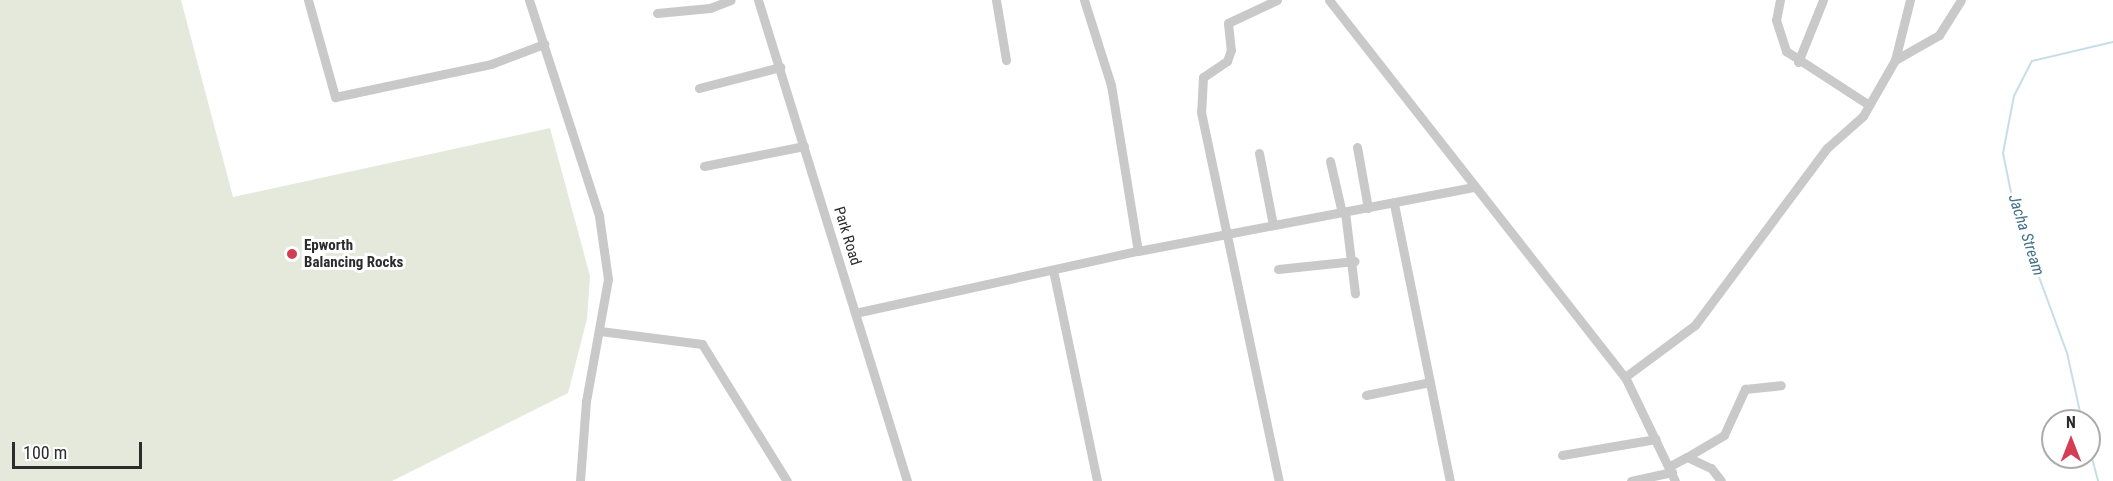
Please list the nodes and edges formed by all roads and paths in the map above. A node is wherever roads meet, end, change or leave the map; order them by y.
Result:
1 (308, 0) edge
2 (529, 0) edge
3 (731, 0) edge
4 (758, 0) edge
5 (996, 0) edge
6 (1084, 0) edge
7 (1277, 0) edge
8 (1329, 0) edge
9 (1780, 0) edge
10 (1823, 0) edge
11 (1910, 0) edge
12 (1961, 0) edge
13 (657, 13) dead end
14 (544, 44) junction
15 (1006, 60) dead end
16 (1895, 60) junction
17 (1798, 62) junction
18 (780, 67) junction
19 (699, 88) dead end
20 (1869, 105) junction
21 (804, 146) junction
22 (1357, 147) dead end
23 (1259, 153) dead end
24 (1330, 161) dead end
25 (704, 166) dead end
26 (1475, 187) junction
27 (1394, 204) junction
28 (1368, 208) junction
29 (1343, 213) junction
30 (1273, 225) junction
31 (1225, 234) junction
32 (1137, 251) junction
33 (1355, 261) junction
34 (1278, 269) dead end
35 (1053, 270) junction
36 (1355, 293) dead end
37 (855, 313) junction
38 (600, 331) junction
39 (1625, 377) junction
40 (1430, 382) junction
41 (1781, 386) dead end
42 (1366, 395) dead end
43 (1656, 439) junction
44 (1562, 455) dead end
45 (1687, 458) junction
46 (1672, 473) edge
47 (580, 481) edge
48 (787, 481) edge
49 (907, 481) edge
50 (1097, 481) edge
51 (1279, 481) edge
52 (1449, 481) edge
53 (1631, 481) edge
54 (1721, 481) edge

1 - 14 street
2 - 14 street
3 - 13 street
4 - 18 street, Park Road
5 - 15 street
6 - 32 street
7 - 31 street
8 - 26 street
9 - 17 street
10 - 17 street
11 - 16 street
12 - 16 street
14 - 38 street
16 - 20 street
17 - 20 street
18 - 19 street
18 - 21 street, Park Road
20 - 39 street
21 - 25 street
21 - 37 street, Park Road
22 - 28 street
23 - 30 street
24 - 29 street
26 - 27 street
26 - 39 street
27 - 28 street
27 - 40 street
28 - 29 street
29 - 30 street
29 - 33 street
30 - 31 street
31 - 32 street
31 - 51 street
32 - 35 street
33 - 34 street
33 - 36 street
35 - 37 street
35 - 50 street
37 - 49 street, Park Road
38 - 47 street
38 - 48 street
39 - 43 street
40 - 42 street
40 - 52 street
41 - 45 street
43 - 44 street
43 - 46 street
45 - 46 street
45 - 54 street
46 - 53 street

